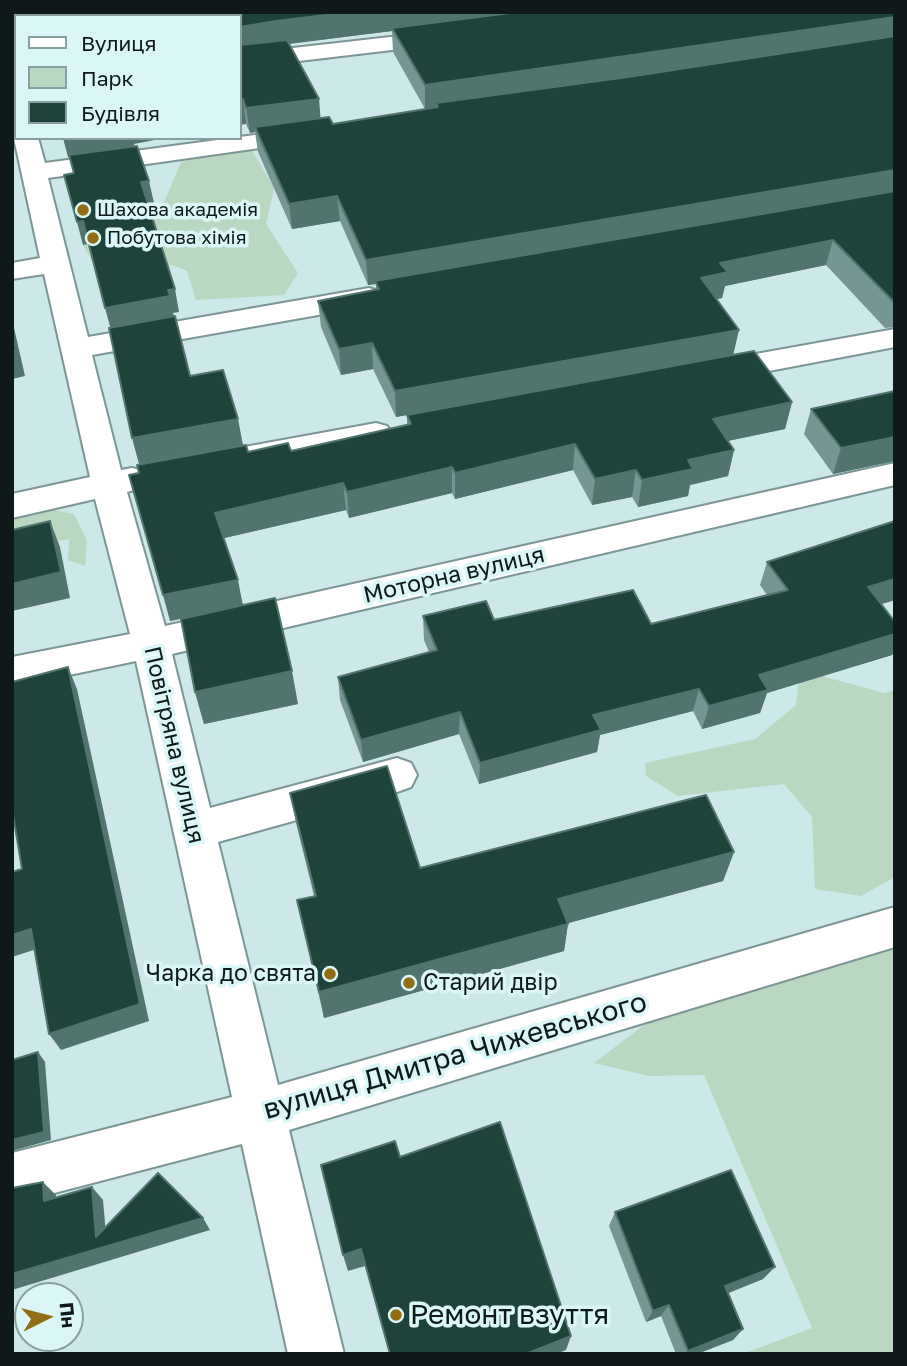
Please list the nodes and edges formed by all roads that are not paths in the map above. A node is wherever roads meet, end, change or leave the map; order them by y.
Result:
1 (463, 35) edge
2 (242, 61) edge
3 (336, 131) edge
4 (242, 138) edge
5 (222, 140) edge
6 (31, 155) edge
7 (58, 263) junction
8 (12, 271) edge
9 (402, 292) edge
10 (895, 338) edge
11 (78, 348) junction
12 (676, 379) edge
13 (402, 429) edge
14 (211, 465) edge
15 (895, 474) edge
16 (156, 475) edge
17 (108, 484) junction
18 (12, 506) edge
19 (151, 644) junction
20 (12, 672) edge
21 (397, 775) dead end
22 (194, 830) junction
23 (895, 927) edge
24 (261, 1114) junction
25 (12, 1178) edge
26 (316, 1354) edge

1 - 2 street
3 - 4 street
5 - 6 street
6 - 7 street, Повітряна вулиця
7 - 8 street
7 - 11 street, Повітряна вулиця
9 - 11 street
10 - 12 street
11 - 17 street, Повітряна вулиця
13 - 14 street
15 - 19 street, Моторна вулиця
16 - 17 street
17 - 18 street
17 - 19 street, Повітряна вулиця
19 - 20 street, Моторна вулиця
19 - 22 street, Повітряна вулиця
21 - 22 street
22 - 24 street, Повітряна вулиця
23 - 24 street, вулиця Дмитра Чижевського
24 - 25 street, вулиця Дмитра Чижевського
24 - 26 street, Повітряна вулиця

